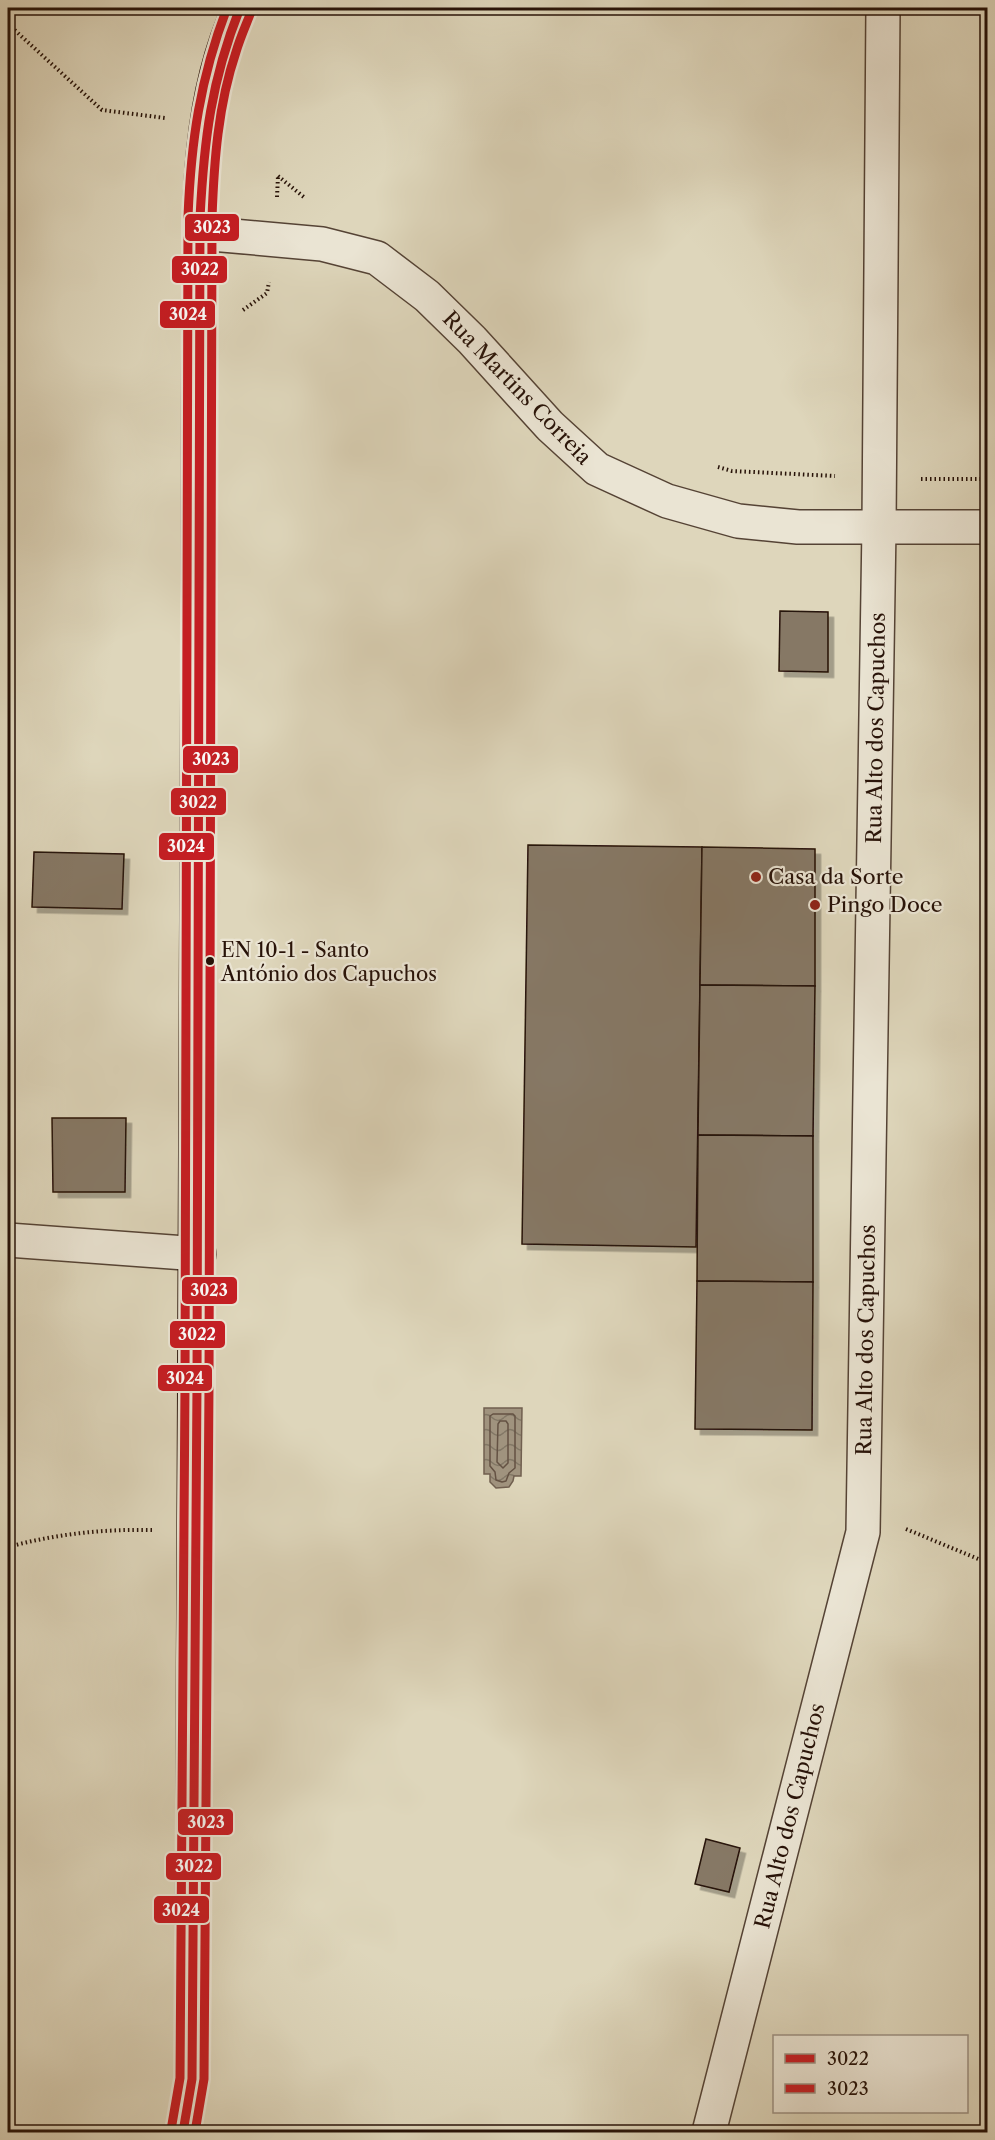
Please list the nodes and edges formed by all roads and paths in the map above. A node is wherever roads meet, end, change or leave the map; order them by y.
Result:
1 (240, 8) edge
2 (883, 8) edge
3 (8, 24) edge
4 (175, 119) dead end
5 (278, 176) dead end
6 (314, 201) dead end
7 (200, 233) junction
8 (711, 466) dead end
9 (879, 478) junction
10 (987, 479) edge
11 (879, 527) junction
12 (987, 527) edge
13 (8, 1240) edge
14 (199, 1254) junction
15 (864, 1511) junction
16 (197, 1531) junction
17 (8, 1547) edge
18 (987, 1563) edge
19 (183, 2133) edge
20 (709, 2133) edge

1 - 7 main road
2 - 9 street, Rua Alto dos Capuchos
3 - 4 path
5 - 6 path
7 - 11 street, Rua Martins Correia
7 - 14 main road
8 - 9 path
9 - 10 path
9 - 11 street, Rua Alto dos Capuchos
11 - 12 street, Rua Martins Correia
11 - 15 street, Rua Alto dos Capuchos
13 - 14 street
14 - 16 main road
15 - 18 path
15 - 20 street, Rua Alto dos Capuchos
16 - 17 path
16 - 19 main road

